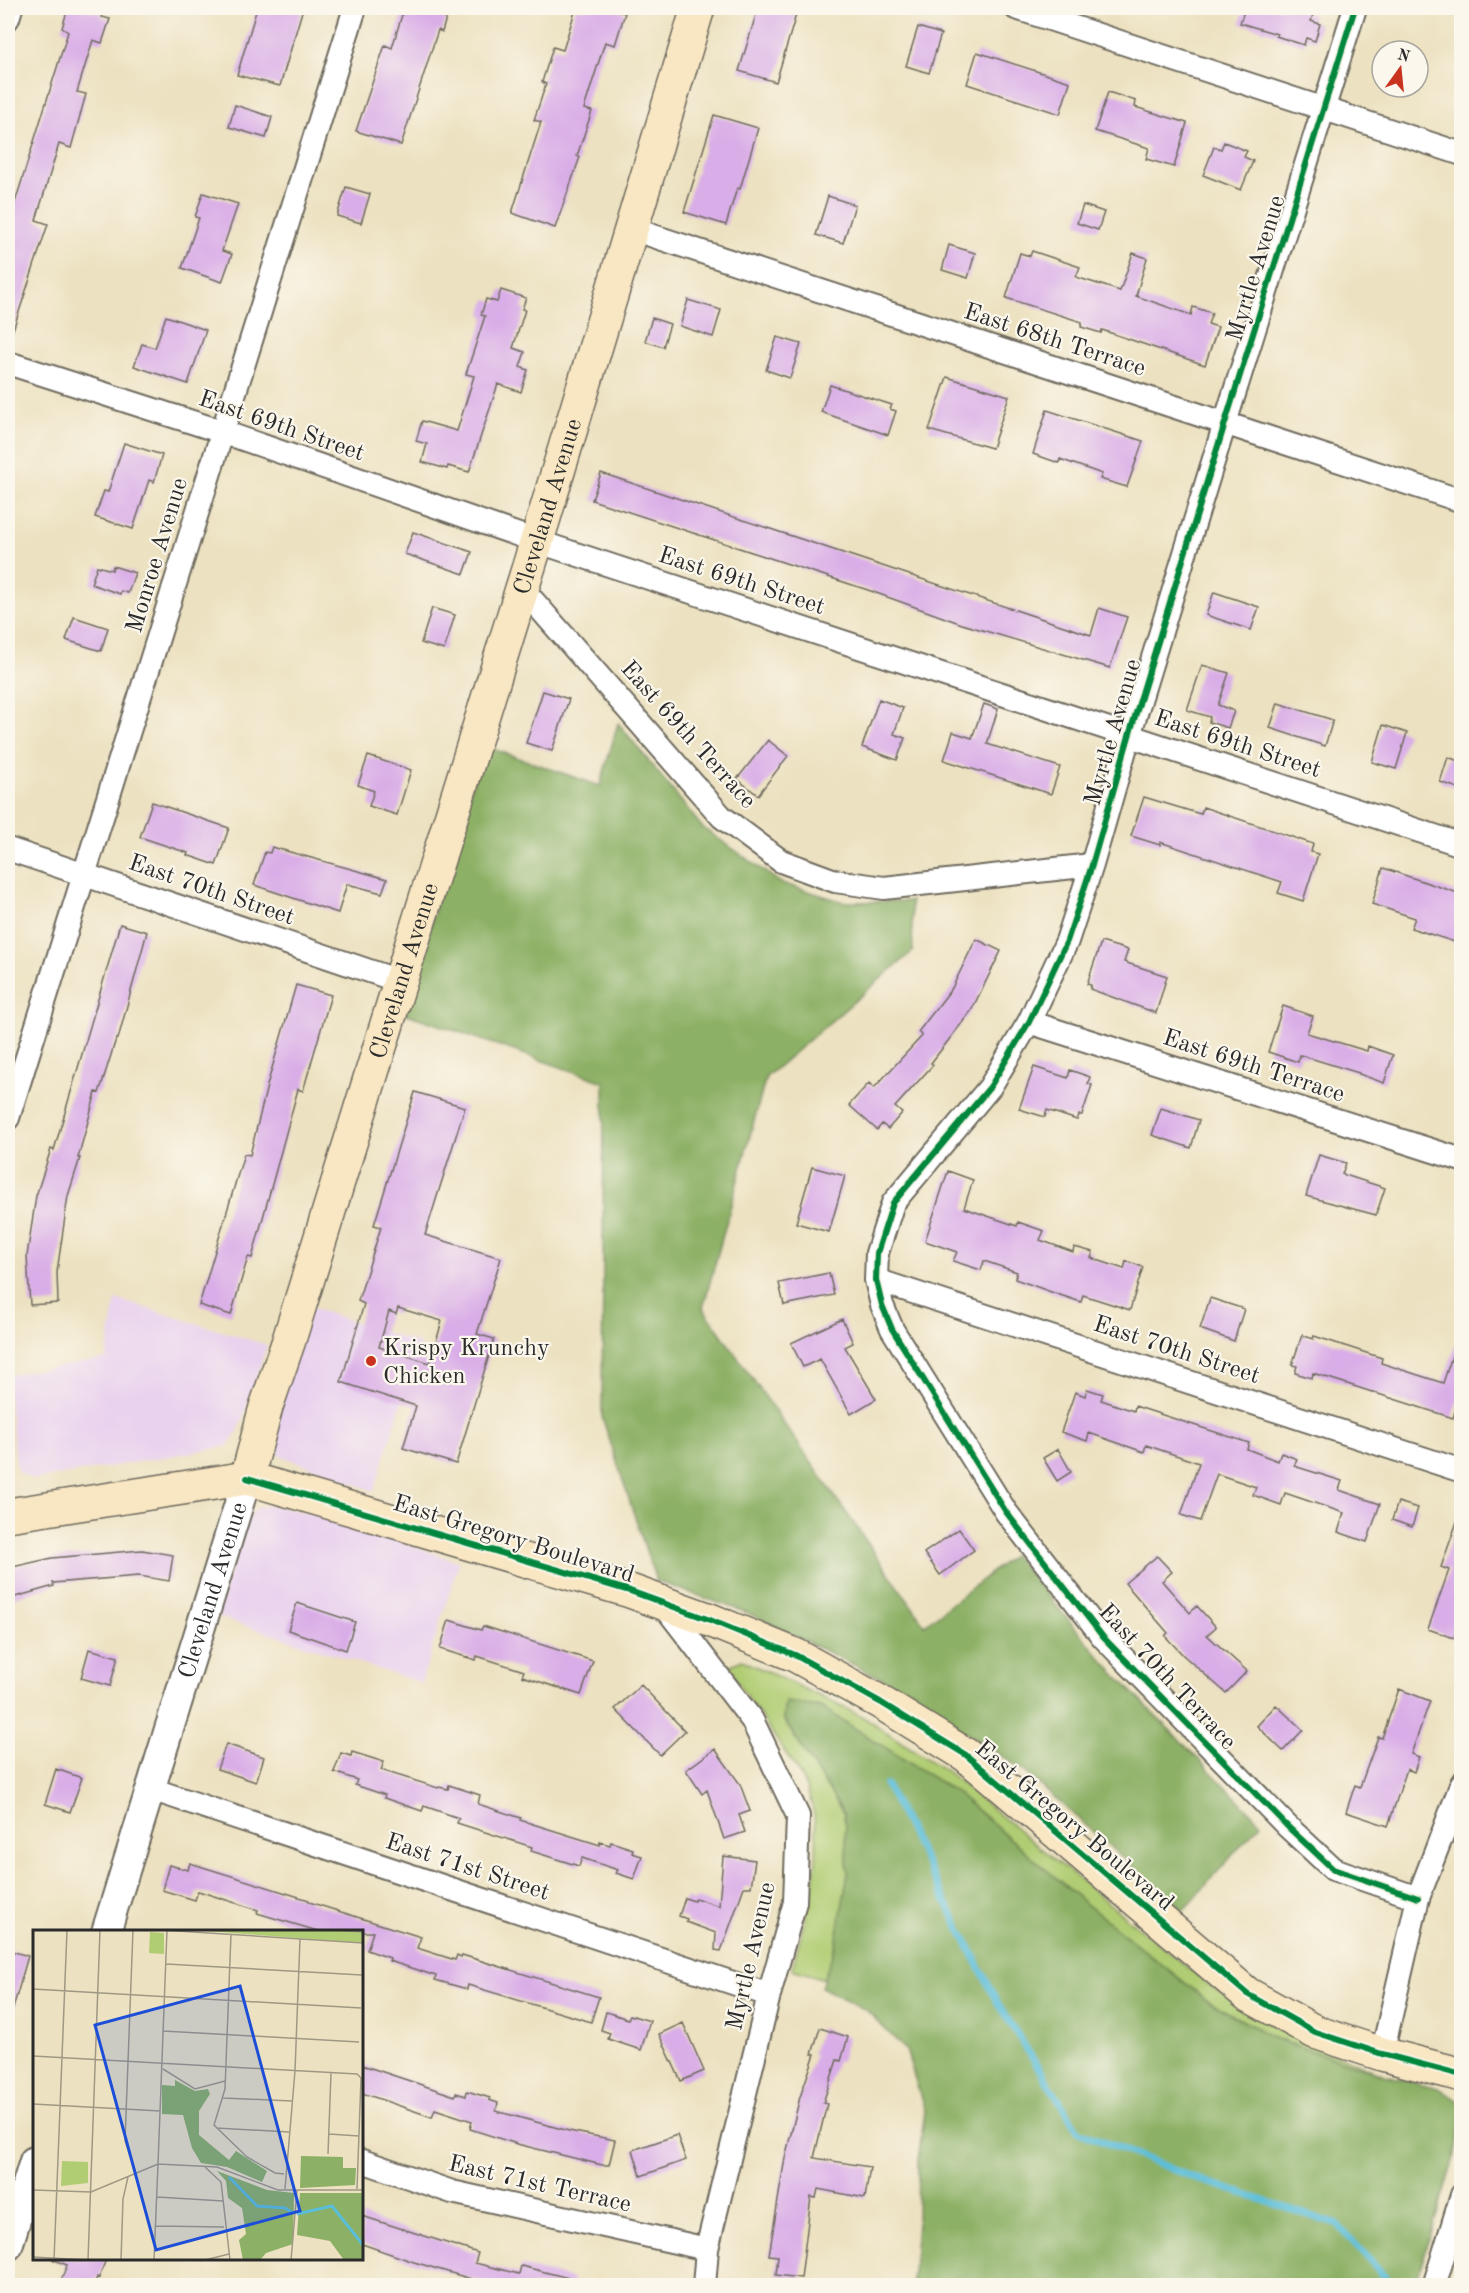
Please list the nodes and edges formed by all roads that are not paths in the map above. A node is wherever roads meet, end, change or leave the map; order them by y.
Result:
1 (11, 8) edge
2 (355, 8) edge
3 (698, 8) edge
4 (1016, 8) edge
5 (1355, 8) edge
6 (8, 18) edge
7 (1323, 108) junction
8 (1461, 154) edge
9 (632, 229) junction
10 (8, 363) edge
11 (1225, 423) junction
12 (223, 432) junction
13 (1461, 501) edge
14 (536, 541) junction
15 (521, 587) junction
16 (1129, 736) junction
17 (1461, 845) edge
18 (8, 849) edge
19 (1092, 866) junction
20 (84, 873) junction
21 (399, 981) junction
22 (1029, 1022) junction
23 (8, 1118) edge
24 (1461, 1160) edge
25 (876, 1280) junction
26 (947, 1417) joint
27 (1461, 1471) edge
28 (247, 1478) junction
29 (8, 1515) edge
30 (662, 1603) junction
31 (1461, 1783) edge
32 (151, 1789) junction
33 (1418, 1898) junction
34 (107, 1930) edge
35 (769, 1995) junction
36 (1382, 2054) junction
37 (1461, 2075) edge
38 (363, 2161) edge
39 (33, 2164) edge
40 (1461, 2195) edge
41 (8, 2246) edge
42 (707, 2250) junction
43 (704, 2286) edge
44 (1434, 2286) edge

1 - 6 street
2 - 12 street, Monroe Avenue
3 - 9 main road, Cleveland Avenue
4 - 7 street
5 - 7 street, Myrtle Avenue
7 - 8 street
7 - 11 street, Myrtle Avenue
9 - 11 street, East 68th Terrace
9 - 14 main road, Cleveland Avenue
10 - 12 street, East 69th Street
11 - 13 street, East 68th Terrace
11 - 16 street, Myrtle Avenue
12 - 14 street, East 69th Street
12 - 20 street, Monroe Avenue
14 - 15 main road, Cleveland Avenue
14 - 16 street, East 69th Street
15 - 19 street, East 69th Terrace
15 - 21 main road, Cleveland Avenue
16 - 17 street, East 69th Street
16 - 19 street, Myrtle Avenue
18 - 20 street, East 70th Street
19 - 22 street, Myrtle Avenue
20 - 21 street, East 70th Street
20 - 23 street, Monroe Avenue
21 - 28 main road, Cleveland Avenue
22 - 24 street, East 69th Terrace
22 - 25 street, Myrtle Avenue
25 - 26 street, Myrtle Avenue
25 - 27 street, East 70th Street
26 - 33 street, East 70th Terrace
28 - 29 main road, East Gregory Boulevard
28 - 30 main road, East Gregory Boulevard
28 - 32 street, Cleveland Avenue
30 - 35 street, Myrtle Avenue
30 - 36 main road, East Gregory Boulevard
31 - 33 street
32 - 34 street, Cleveland Avenue
32 - 35 street, East 71st Street
33 - 36 street
35 - 42 street, Myrtle Avenue
36 - 37 main road, East Gregory Boulevard
38 - 42 street, East 71st Terrace
39 - 41 street
40 - 44 street
42 - 43 street, Myrtle Avenue

